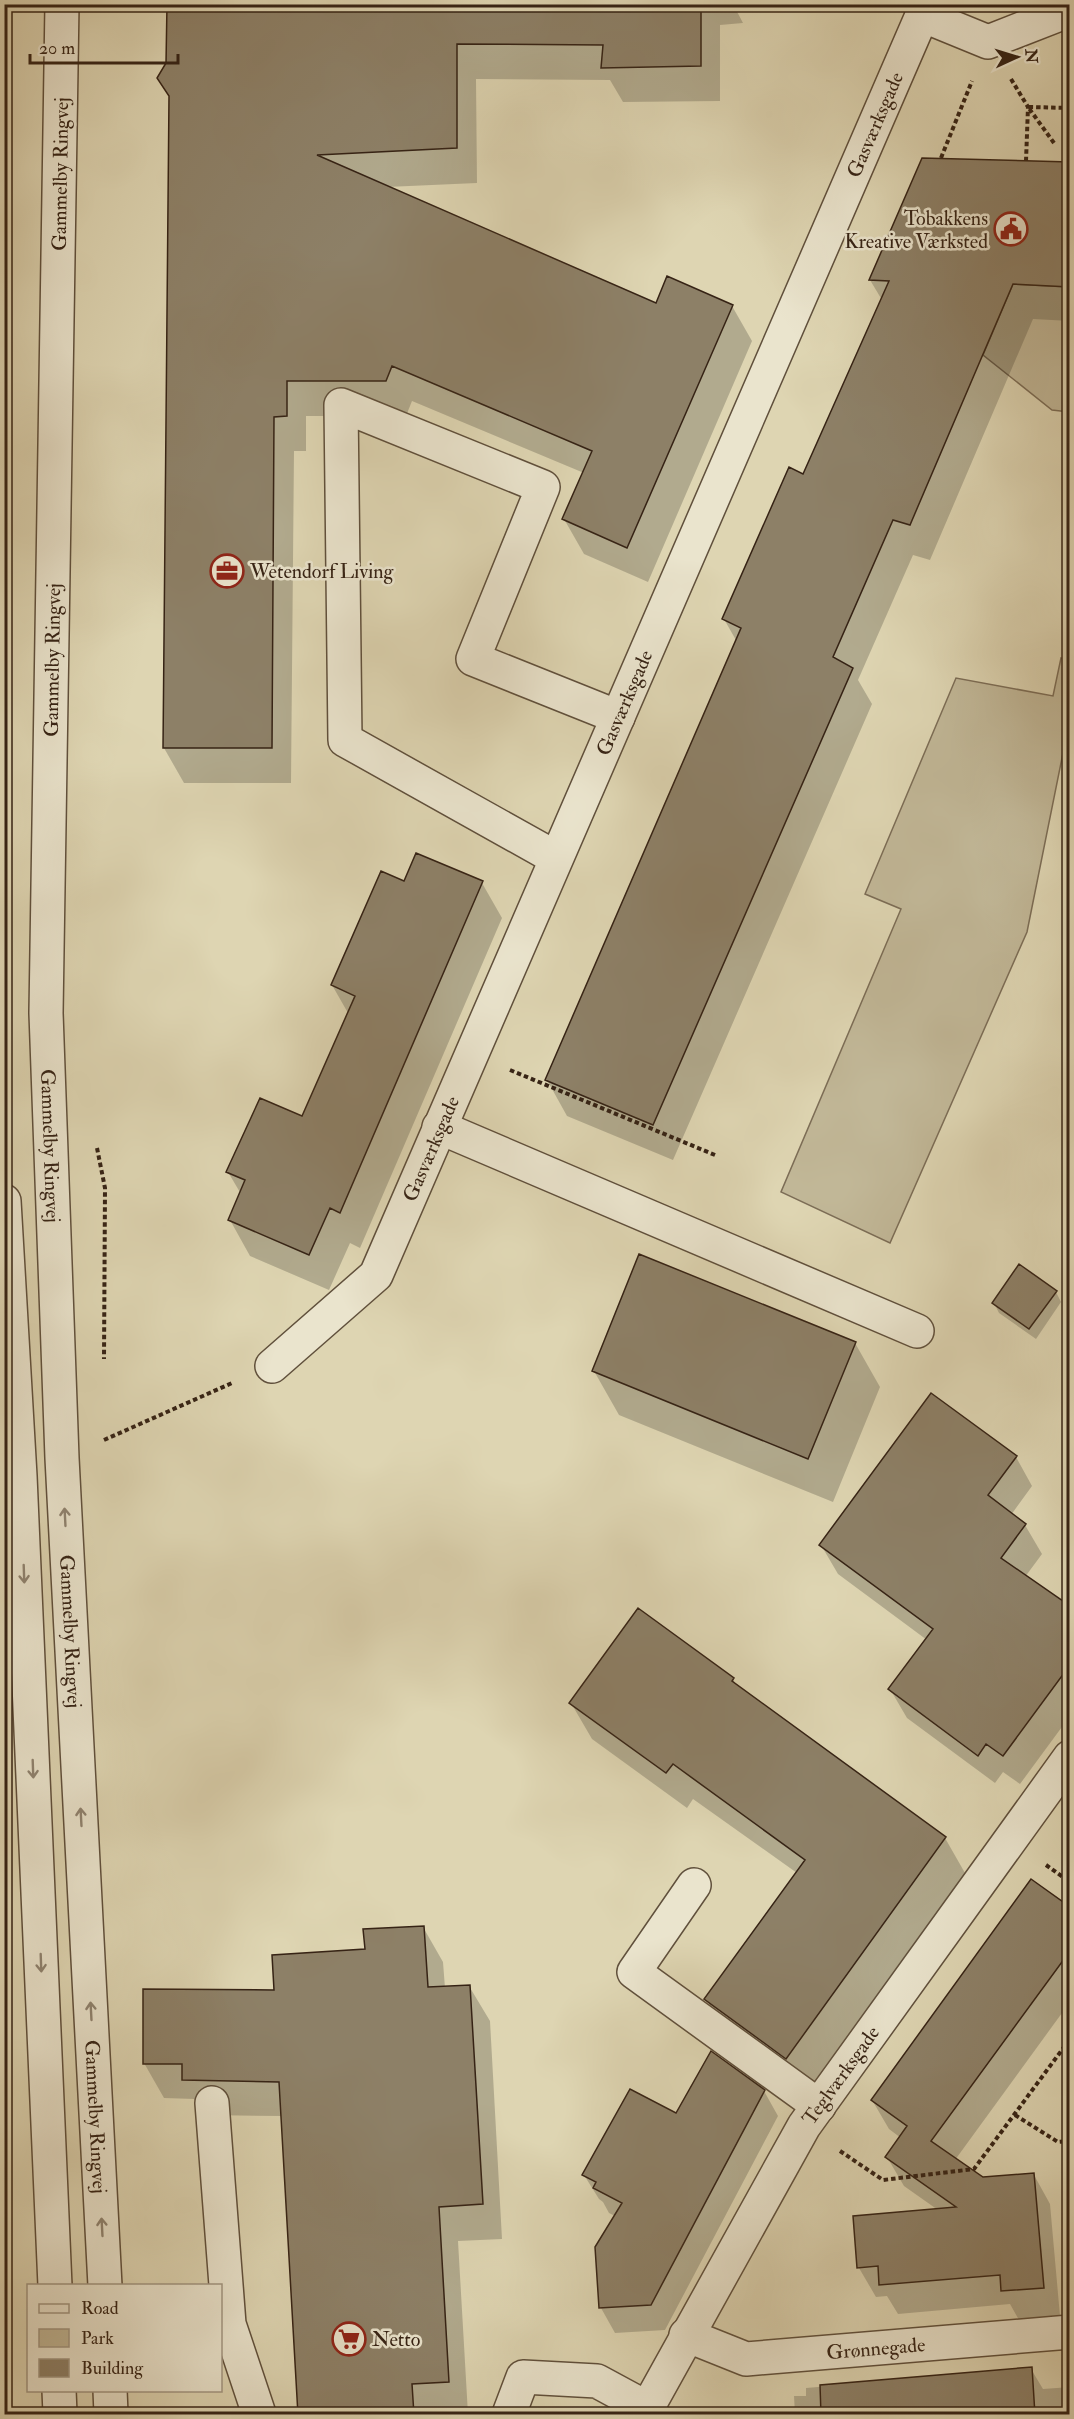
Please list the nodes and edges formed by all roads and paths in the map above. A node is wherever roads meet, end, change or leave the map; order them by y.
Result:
1 (62, 4) edge
2 (924, 10) edge
3 (1070, 10) edge
4 (988, 42) junction
5 (1028, 107) junction
6 (1070, 108) edge
7 (1054, 143) dead end
8 (941, 158) dead end
9 (1026, 161) dead end
10 (618, 717) junction
11 (556, 858) junction
12 (471, 1054) junction
13 (439, 1127) junction
14 (715, 1155) dead end
15 (4, 1201) edge
16 (916, 1331) dead end
17 (272, 1366) joint
18 (98, 1442) dead end
19 (1070, 1756) edge
20 (694, 1885) dead end
21 (1070, 2039) edge
22 (212, 2103) dead end
23 (1015, 2115) junction
24 (811, 2116) junction
25 (1070, 2141) edge
26 (55, 2284) edge
27 (105, 2284) edge
28 (1070, 2332) edge
29 (686, 2335) junction
30 (59, 2392) edge
31 (110, 2392) edge
32 (645, 2411) edge
33 (60, 2415) edge
34 (111, 2415) edge
35 (260, 2415) edge
36 (509, 2415) edge

27 -> 1 street, Gammelby Ringvej
2 - 4 street
2 - 10 street, Gasværksgade
3 - 4 street
4 - 5 path
4 - 8 path
5 - 6 path
5 - 7 path
5 - 9 path
10 - 11 street, Gasværksgade
10 - 11 street
11 - 12 street, Gasværksgade
12 - 13 street, Gasværksgade
12 - 14 path
13 - 16 street
13 - 17 street, Gasværksgade
15 -> 26 street
17 - 18 path
19 - 24 street, Teglværksgade
20 - 24 street
21 - 23 path
22 - 35 street
23 - 24 path
23 - 25 path
24 - 29 street, Teglværksgade
28 - 29 street, Grønnegade
29 - 32 street, Teglværksgade
30 - 33 street
31 - 34 street
32 - 36 street

